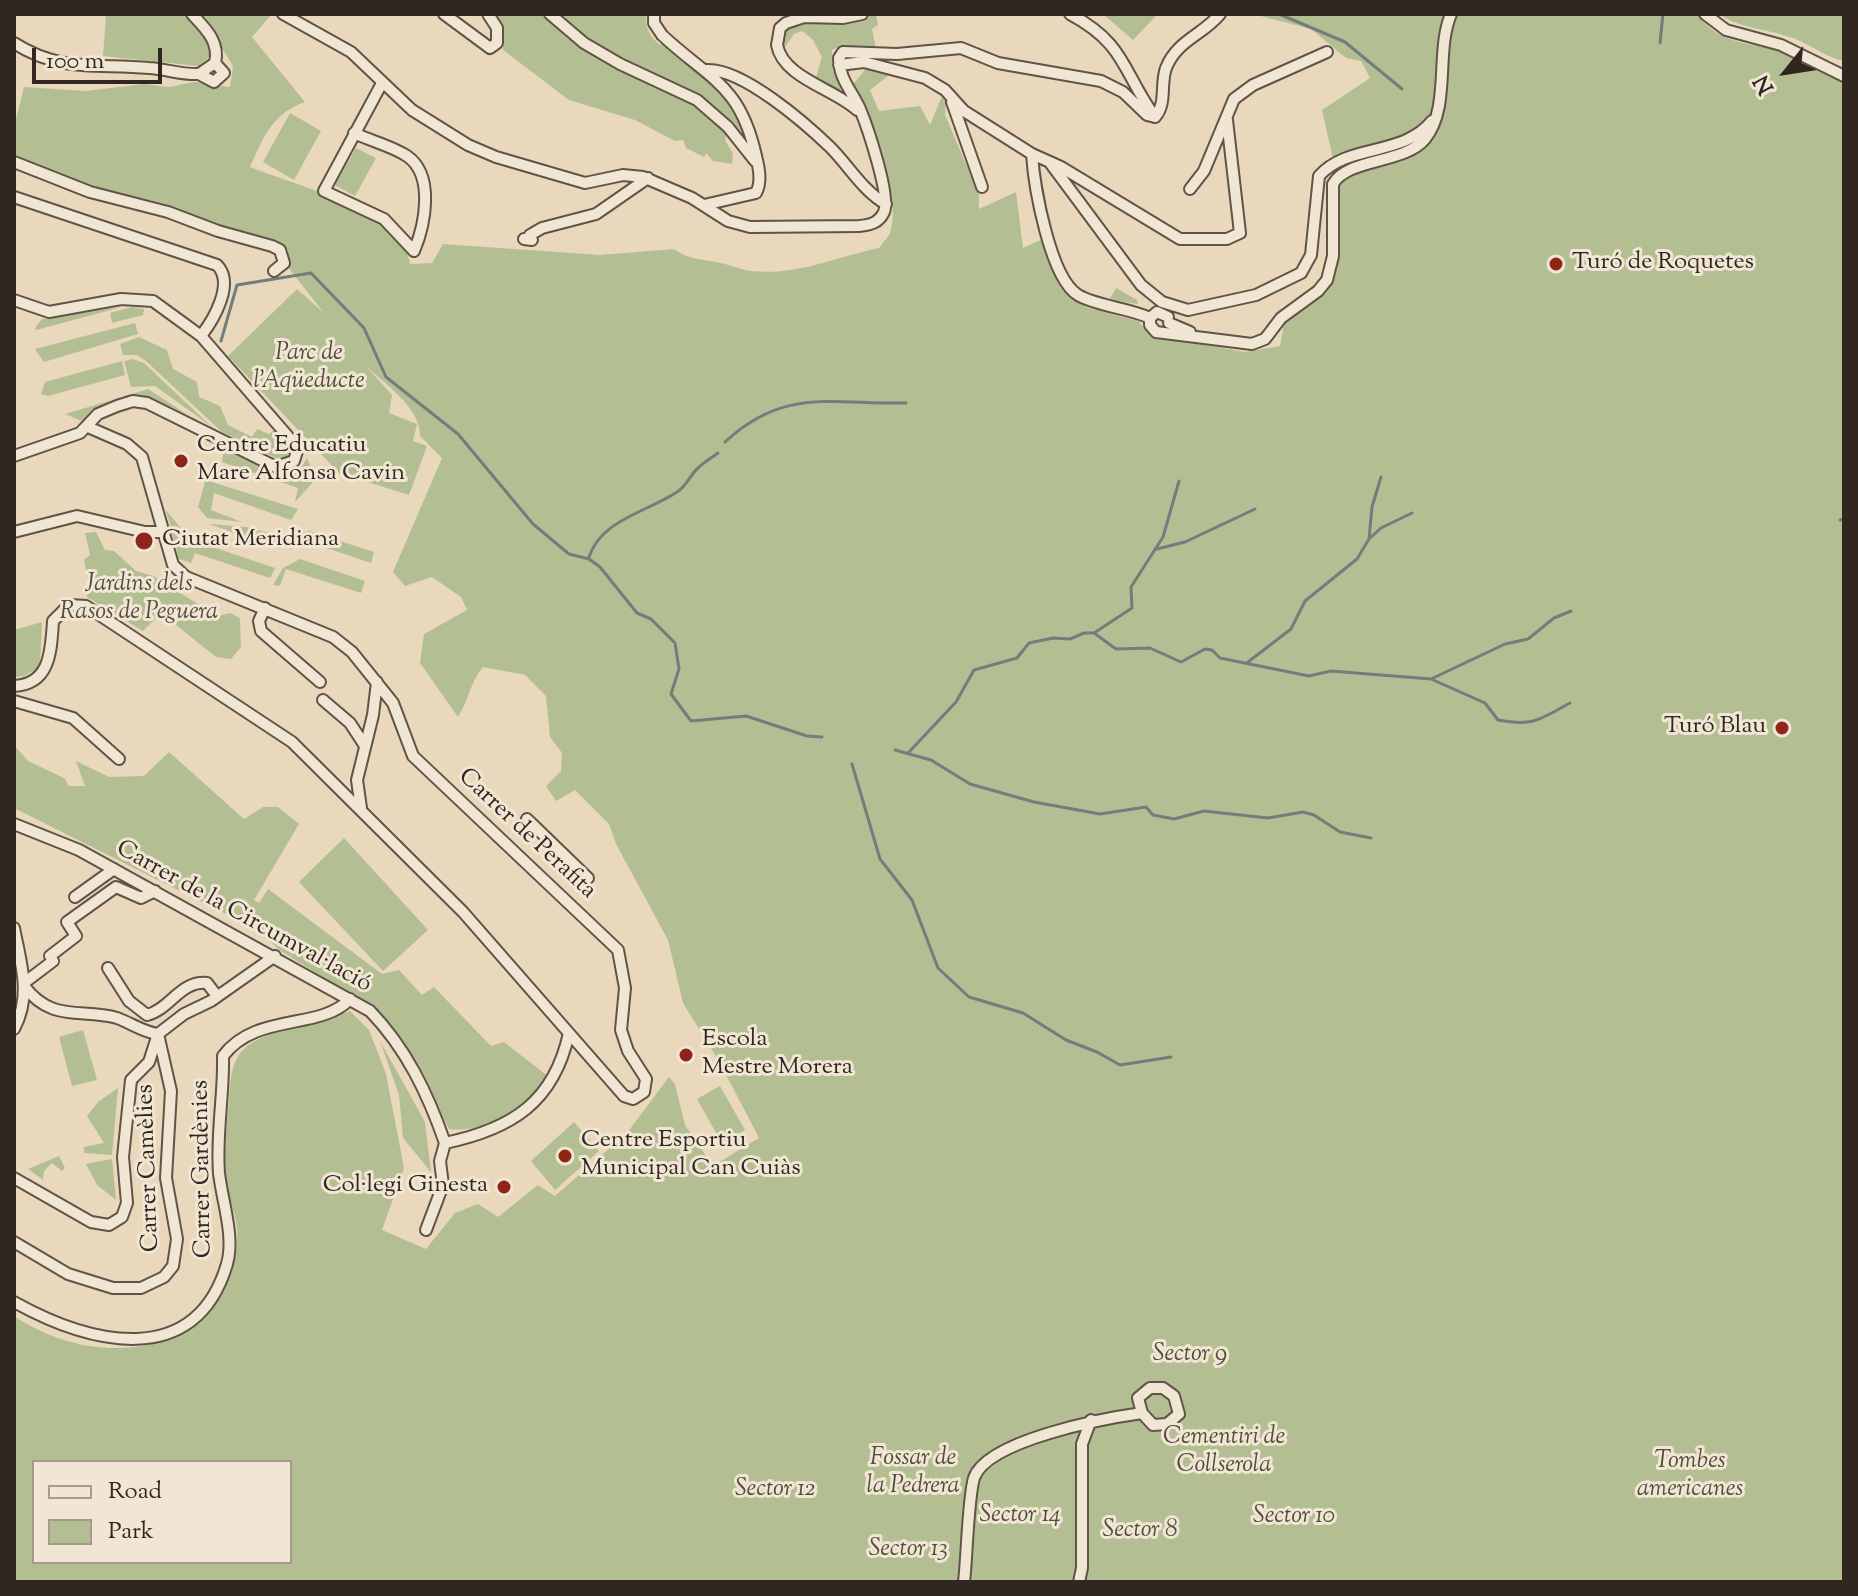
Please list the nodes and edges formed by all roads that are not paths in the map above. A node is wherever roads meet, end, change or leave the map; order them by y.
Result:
1 (192, 14) edge
2 (283, 14) edge
3 (444, 14) edge
4 (488, 14) edge
5 (550, 14) edge
6 (654, 14) edge
7 (862, 14) edge
8 (1070, 14) edge
9 (1220, 14) edge
10 (1451, 14) edge
11 (1705, 14) edge
12 (14, 43) edge
13 (1327, 52) dead end
14 (839, 65) junction
15 (707, 70) junction
16 (1844, 76) edge
17 (382, 83) junction
18 (945, 90) junction
19 (1155, 117) junction
20 (1227, 120) junction
21 (865, 121) junction
22 (1432, 121) junction
23 (354, 133) junction
24 (1032, 154) junction
25 (14, 162) edge
26 (1051, 164) junction
27 (759, 166) junction
28 (648, 178) junction
29 (982, 187) dead end
30 (1190, 189) dead end
31 (14, 197) edge
32 (886, 204) junction
33 (704, 205) junction
34 (524, 239) dead end
35 (274, 271) dead end
36 (14, 300) edge
37 (1150, 318) junction
38 (1169, 320) junction
39 (201, 336) junction
40 (88, 427) junction
41 (14, 456) edge
42 (14, 532) edge
43 (163, 532) junction
44 (265, 608) junction
45 (320, 682) dead end
46 (377, 682) junction
47 (14, 686) edge
48 (323, 700) dead end
49 (14, 701) edge
50 (393, 703) junction
51 (373, 715) junction
52 (365, 746) junction
53 (119, 759) dead end
54 (357, 780) junction
55 (344, 792) junction
56 (364, 815) junction
57 (527, 819) dead end
58 (15, 823) edge
59 (114, 869) junction
60 (588, 878) dead end
61 (155, 891) junction
62 (75, 897) dead end
63 (14, 928) edge
64 (275, 956) junction
65 (108, 968) dead end
66 (24, 984) junction
67 (217, 996) junction
68 (350, 999) junction
69 (14, 1029) edge
70 (569, 1033) junction
71 (158, 1034) junction
72 (445, 1143) junction
73 (14, 1178) edge
74 (426, 1230) dead end
75 (14, 1242) edge
76 (14, 1302) edge
77 (1142, 1413) dead end
78 (1091, 1420) junction
79 (1047, 1434) junction
80 (1082, 1444) junction
81 (964, 1582) edge
82 (1079, 1582) edge

1 - 12 street
2 - 17 street
3 - 4 street
5 - 27 street
6 - 15 street
7 - 21 street
8 - 19 street
9 - 19 street
10 - 22 street
11 - 16 street
13 - 20 street
14 - 18 street
14 - 19 street
14 - 21 street
15 - 27 street
15 - 32 street
17 - 23 street
17 - 28 street
18 - 24 street
18 - 29 street
20 - 26 street
20 - 30 street
21 - 32 street
22 - 38 street
22 - 38 street
23 - 23 street
24 - 26 street
24 - 37 street
25 - 35 street
26 - 38 street
27 - 33 street
28 - 33 street
28 - 34 street
31 - 39 street
32 - 33 street
36 - 39 street
37 - 38 street
37 - 38 street
39 - 40 street
40 - 41 street
40 - 43 street, Carrer de Perafita
42 - 43 street
43 - 44 street, Carrer de Perafita
44 - 45 street
44 - 46 street, Carrer de Perafita
46 - 50 street, Carrer de Perafita
46 - 51 street
47 - 55 street
48 - 52 street
49 - 53 street
50 - 51 street
50 - 70 street, Carrer de Perafita
51 - 52 street
52 - 54 street
54 - 55 street
54 - 56 street
55 - 56 street
56 - 70 street
57 - 60 street, Carrer de Perafita
58 - 59 street, Carrer de la Circumval·lació
59 - 61 street, Carrer de la Circumval·lació
59 - 62 street
61 - 64 street, Carrer de la Circumval·lació
61 - 66 street
63 - 66 street
64 - 67 street
64 - 68 street, Carrer de la Circumval·lació
65 - 67 street
66 - 69 street
66 - 71 street
67 - 71 street
68 - 72 street, Carrer de la Circumval·lació
68 - 76 street, Carrer Gardènies
70 - 72 street
71 - 73 street
71 - 75 street, Carrer Camèlies
72 - 74 street
77 - 78 street
78 - 79 street
78 - 80 street
79 - 80 street
79 - 81 street
80 - 82 street

